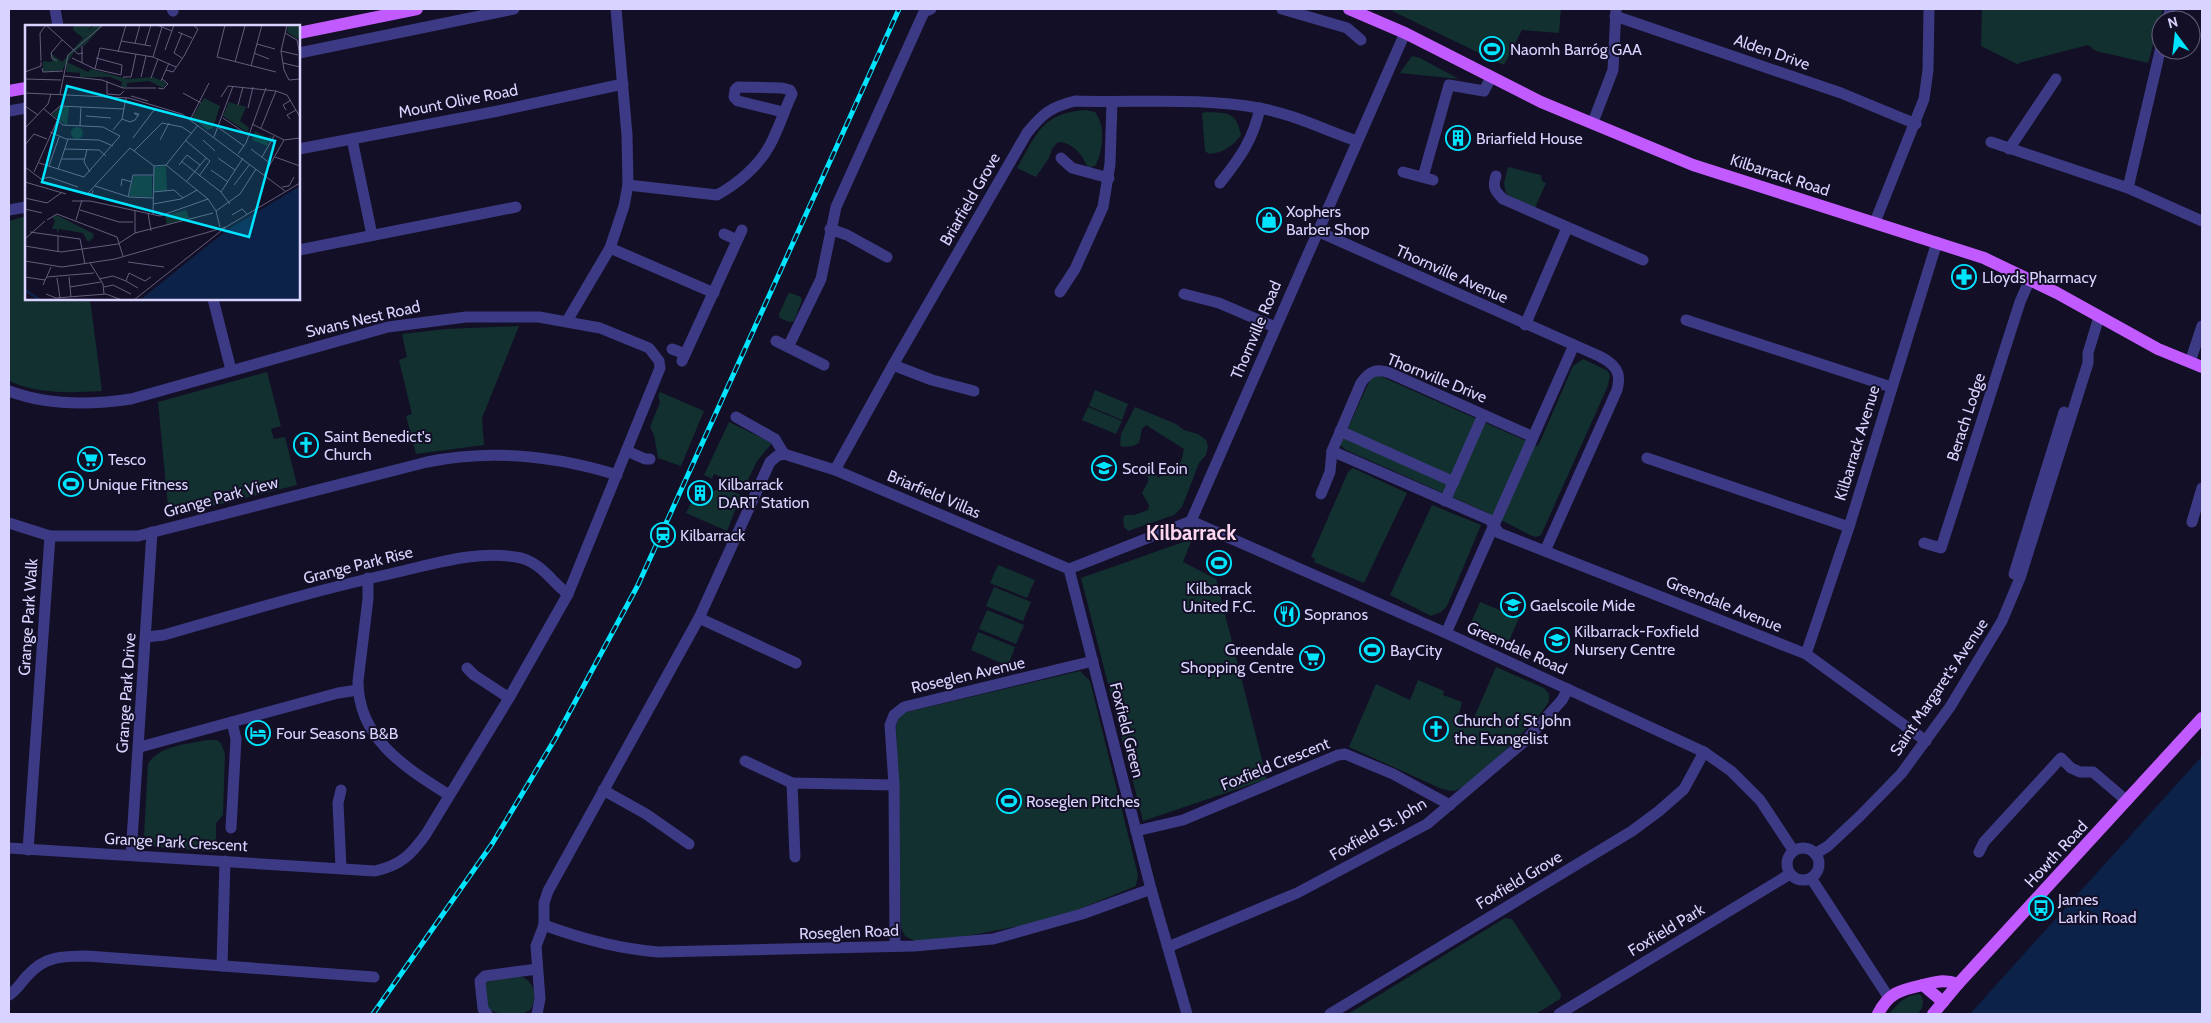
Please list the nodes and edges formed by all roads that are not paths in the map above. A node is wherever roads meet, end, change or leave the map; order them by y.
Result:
1 (55, 9) edge
2 (417, 9) edge
3 (514, 9) edge
4 (616, 9) edge
5 (931, 9) edge
6 (1282, 9) edge
7 (1349, 9) edge
8 (1929, 9) edge
9 (1616, 13) edge
10 (465, 14) edge
11 (58, 25) edge
12 (300, 33) edge
13 (1405, 33) junction
14 (1361, 40) dead end
15 (300, 53) edge
16 (2158, 60) edge
17 (1490, 77) junction
18 (2056, 79) dead end
19 (623, 84) junction
20 (25, 88) edge
21 (9, 91) edge
22 (1112, 102) junction
23 (25, 108) edge
24 (1260, 108) junction
25 (9, 111) edge
26 (783, 112) dead end
27 (1593, 122) junction
28 (1916, 124) junction
29 (352, 139) junction
30 (1357, 141) junction
31 (1991, 142) dead end
32 (2009, 149) junction
33 (300, 150) edge
34 (1061, 158) dead end
35 (1403, 172) dead end
36 (1496, 176) dead end
37 (1109, 178) junction
38 (1220, 183) dead end
39 (628, 185) junction
40 (2128, 188) junction
41 (25, 206) edge
42 (516, 207) dead end
43 (9, 210) edge
44 (2202, 221) edge
45 (1875, 222) junction
46 (830, 228) junction
47 (1567, 228) junction
48 (1317, 231) junction
49 (724, 234) dead end
50 (372, 235) junction
51 (1937, 242) junction
52 (610, 248) junction
53 (300, 250) edge
54 (887, 257) dead end
55 (1643, 260) dead end
56 (2030, 279) junction
57 (1060, 292) dead end
58 (714, 293) junction
59 (1184, 294) dead end
60 (213, 300) edge
61 (2099, 317) junction
62 (1686, 320) dead end
63 (567, 321) junction
64 (1525, 325) junction
65 (2202, 326) edge
66 (1275, 327) junction
67 (776, 341) dead end
68 (1574, 345) junction
69 (788, 347) junction
70 (672, 349) dead end
71 (2190, 362) junction
72 (824, 365) dead end
73 (893, 365) junction
74 (2202, 367) edge
75 (231, 370) junction
76 (1891, 386) junction
77 (9, 391) edge
78 (974, 391) dead end
79 (1483, 415) junction
80 (736, 417) dead end
81 (1340, 431) junction
82 (1531, 436) junction
83 (1332, 450) junction
84 (627, 451) junction
85 (784, 454) junction
86 (1647, 458) dead end
87 (650, 459) dead end
88 (835, 470) junction
89 (618, 475) junction
90 (1454, 482) junction
91 (2202, 488) edge
92 (1321, 494) dead end
93 (1446, 501) junction
94 (1191, 522) junction
95 (2192, 522) dead end
96 (9, 523) edge
97 (1494, 526) junction
98 (1849, 527) junction
99 (152, 532) junction
100 (50, 536) junction
101 (1924, 543) dead end
102 (1545, 551) junction
103 (1069, 569) junction
104 (368, 578) junction
105 (568, 594) junction
106 (699, 618) junction
107 (1446, 633) junction
108 (146, 637) junction
109 (1806, 654) junction
110 (1093, 661) junction
111 (796, 663) dead end
112 (467, 668) dead end
113 (1568, 689) junction
114 (358, 690) junction
115 (509, 698) junction
116 (2202, 718) edge
117 (232, 722) junction
118 (1926, 741) junction
119 (140, 747) junction
120 (1704, 752) junction
121 (746, 761) dead end
122 (792, 783) junction
123 (894, 785) junction
124 (341, 790) dead end
125 (603, 790) junction
126 (449, 795) junction
127 (2127, 801) junction
128 (1450, 805) junction
129 (231, 828) dead end
130 (1136, 831) junction
131 (689, 844) dead end
132 (9, 848) edge
133 (28, 850) junction
134 (1794, 850) junction
135 (1979, 852) dead end
136 (1815, 854) junction
137 (131, 855) junction
138 (795, 857) dead end
139 (226, 861) junction
140 (341, 868) junction
141 (1790, 874) junction
142 (1811, 878) junction
143 (1151, 889) junction
144 (544, 925) junction
145 (895, 946) junction
146 (1168, 946) junction
147 (222, 966) junction
148 (537, 969) junction
149 (374, 977) dead end
150 (1958, 984) junction
151 (1923, 986) junction
152 (9, 995) edge
153 (1889, 998) junction
154 (1943, 1002) junction
155 (486, 1014) edge
156 (537, 1014) edge
157 (1186, 1014) edge
158 (1330, 1014) edge
159 (1559, 1014) edge
160 (1878, 1014) edge
161 (1933, 1014) edge

1 - 11 street
2 - 12 main road
3 - 10 street
4 - 19 street
5 - 46 street
6 - 14 street
7 - 13 main road, Kilbarrack Road
8 - 28 street
9 - 27 street
9 - 28 street, Alden Drive
10 - 15 street
13 - 17 main road, Kilbarrack Road
13 - 30 street, Thornville Road
16 - 40 street
17 - 27 main road, Kilbarrack Road
17 - 35 street
18 - 32 street
19 - 29 street, Mount Olive Road
19 - 39 street
20 - 21 main road
22 - 24 street, Briarfield Grove
22 - 37 street
22 - 73 street, Briarfield Grove
23 - 25 street
24 - 30 street, Briarfield Grove
24 - 38 street
26 - 39 street
27 - 45 main road, Kilbarrack Road
28 - 45 street
29 - 33 street, Mount Olive Road
29 - 50 street
30 - 48 street, Thornville Road
31 - 32 street
32 - 40 street
34 - 37 street
36 - 47 street
37 - 57 street
39 - 52 street
40 - 44 street
41 - 43 street
42 - 50 street
45 - 51 main road, Kilbarrack Road
46 - 54 street
46 - 69 street
47 - 55 street
47 - 64 street
48 - 64 street, Thornville Avenue
48 - 66 street, Thornville Road
49 - 58 street
50 - 53 street
51 - 56 main road, Kilbarrack Road
51 - 76 street, Kilbarrack Avenue
52 - 58 street
52 - 63 street
56 - 61 main road, Kilbarrack Road
56 - 101 street, Berach Lodge
58 - 70 street
59 - 66 street
60 - 75 street
61 - 71 main road, Kilbarrack Road
61 - 118 street, Saint Margaret's Avenue
62 - 76 street
63 - 75 street, Swans Nest Road
63 - 84 street, Swans Nest Road
64 - 68 street, Thornville Avenue
65 - 71 street
66 - 94 street, Thornville Road
67 - 69 street
68 - 82 street
68 - 102 street, Thornville Avenue
69 - 72 street
71 - 74 main road, Kilbarrack Road
73 - 78 street
73 - 88 street, Briarfield Grove
75 - 77 street, Swans Nest Road
76 - 98 street, Kilbarrack Avenue
79 - 81 street, Thornville Drive
79 - 82 street, Thornville Drive
79 - 90 street
80 - 85 street
81 - 83 street, Thornville Drive
81 - 90 street
82 - 97 street
83 - 92 street, Thornville Drive
83 - 93 street, Greendale Avenue
84 - 87 street
84 - 89 street, Swans Nest Road
85 - 88 street, Briarfield Villas
85 - 106 street
86 - 98 street
88 - 103 street, Briarfield Villas
89 - 99 street, Grange Park View
89 - 105 street, Grange Park Crescent
90 - 93 street
91 - 95 street
93 - 97 street, Greendale Avenue
94 - 103 street
94 - 107 street, Greendale Road
96 - 100 street, Grange Park View
97 - 102 street, Greendale Avenue
97 - 107 street
98 - 109 street, Kilbarrack Avenue
99 - 100 street, Grange Park View
99 - 108 street, Grange Park Drive
100 - 133 street, Grange Park Walk
102 - 109 street, Greendale Avenue
103 - 110 street, Foxfield Green
104 - 105 street, Grange Park Rise
104 - 108 street, Grange Park Rise
104 - 114 street
105 - 115 street, Grange Park Crescent
106 - 111 street
106 - 125 street
107 - 113 street, Greendale Road
108 - 119 street, Grange Park Drive
109 - 118 street, Greendale Avenue
110 - 123 street, Roseglen Avenue
110 - 130 street, Foxfield Green
112 - 115 street
113 - 120 street, Greendale Road
113 - 128 street, Foxfield St. John
114 - 117 street
114 - 126 street
115 - 126 street, Grange Park Crescent
116 - 127 main road, Howth Road
117 - 119 street
117 - 129 street
118 - 136 street, Saint Margaret's Avenue
119 - 137 street, Grange Park Drive
120 - 134 street, Greendale Road
120 - 158 street, Foxfield Grove
121 - 122 street
122 - 123 street
122 - 138 street
123 - 145 street, Roseglen Avenue
124 - 140 street
125 - 131 street
125 - 144 street
126 - 140 street, Grange Park Crescent
127 - 135 street
127 - 150 main road, Howth Road
128 - 130 street, Foxfield Crescent
128 - 146 street, Foxfield St. John
130 - 143 street, Foxfield Green
132 - 133 street, Grange Park Crescent
133 - 137 street, Grange Park Crescent
134 - 136 street
134 - 141 street
136 - 142 street
137 - 139 street, Grange Park Crescent
139 - 140 street, Grange Park Crescent
139 - 147 street
141 - 142 street
141 - 159 street, Foxfield Park
142 - 153 street
143 - 145 street, Roseglen Road
143 - 146 street, Foxfield Green
144 - 145 street, Roseglen Road
144 - 148 street
146 - 157 street, Foxfield Green
147 - 149 street
147 - 152 street
148 - 155 street
148 - 156 street
150 - 151 main road
150 - 154 main road
151 - 153 main road
151 - 154 main road
153 - 160 main road
154 - 161 main road

